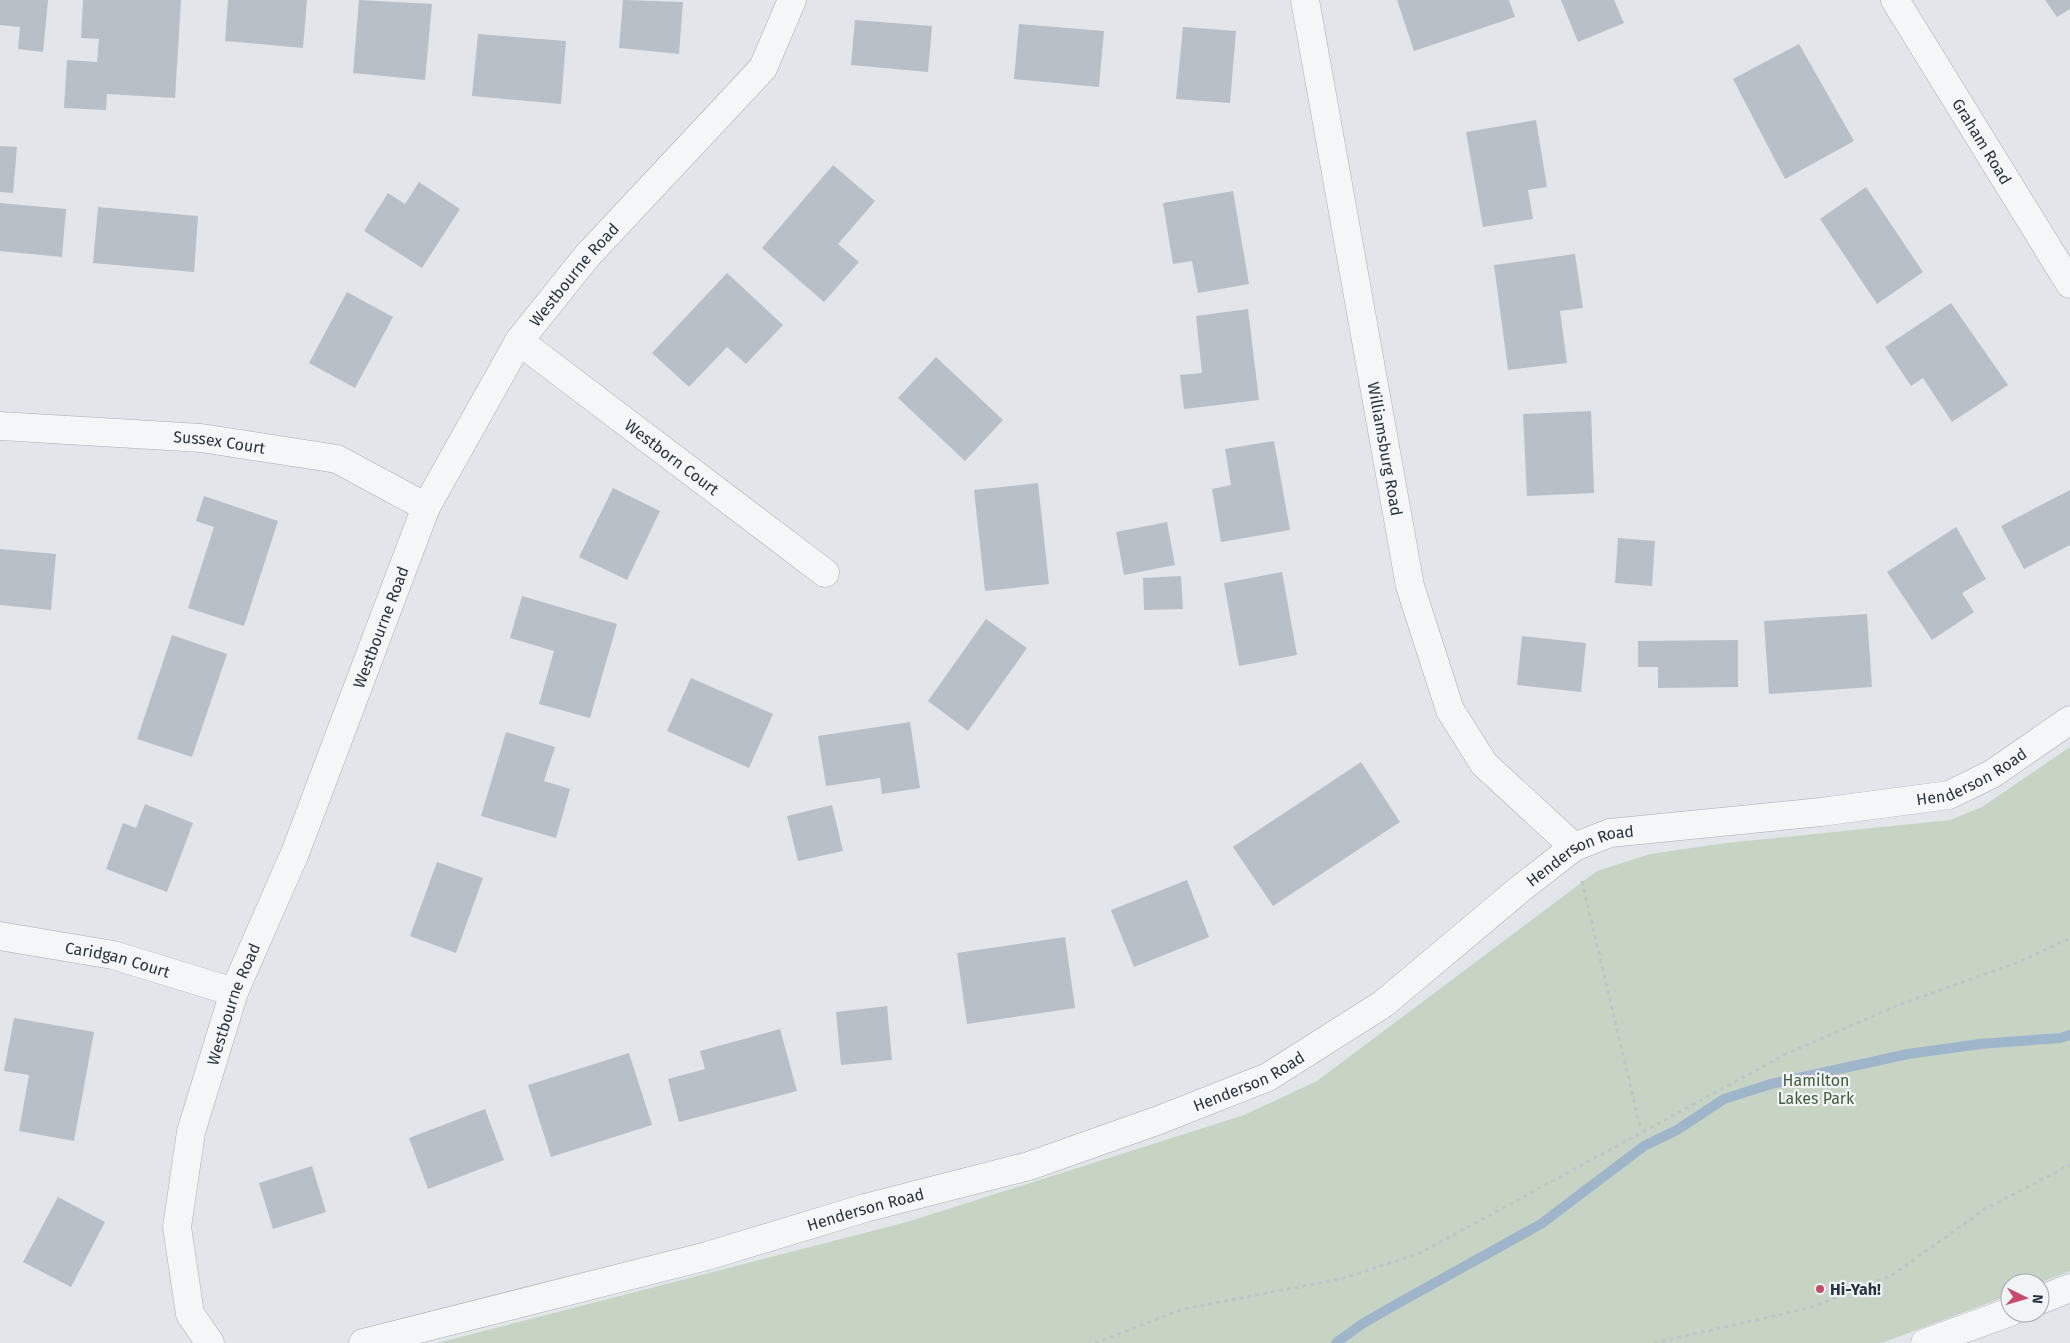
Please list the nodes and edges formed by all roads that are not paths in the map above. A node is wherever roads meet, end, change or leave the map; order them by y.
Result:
1 (792, 0) edge
2 (1305, 0) edge
3 (1895, 0) edge
4 (2070, 284) edge
5 (519, 341) junction
6 (0, 426) edge
7 (426, 507) junction
8 (825, 573) dead end
9 (2070, 720) edge
10 (1574, 847) junction
11 (0, 936) edge
12 (234, 992) junction
13 (2070, 1288) edge
14 (2050, 1296) edge
15 (2000, 1316) edge
16 (210, 1343) edge
17 (362, 1343) edge
18 (1925, 1343) edge

1 - 5 street, Westbourne Road
2 - 10 street, Williamsburg Road
3 - 4 street, Graham Road
5 - 7 street, Westbourne Road
5 - 8 street, Westborn Court
6 - 7 street, Sussex Court
7 - 12 street, Westbourne Road
9 - 10 street, Henderson Road
10 - 17 street, Henderson Road
11 - 12 street, Caridgan Court
12 - 16 street, Westbourne Road
13 - 14 street
15 - 18 street

